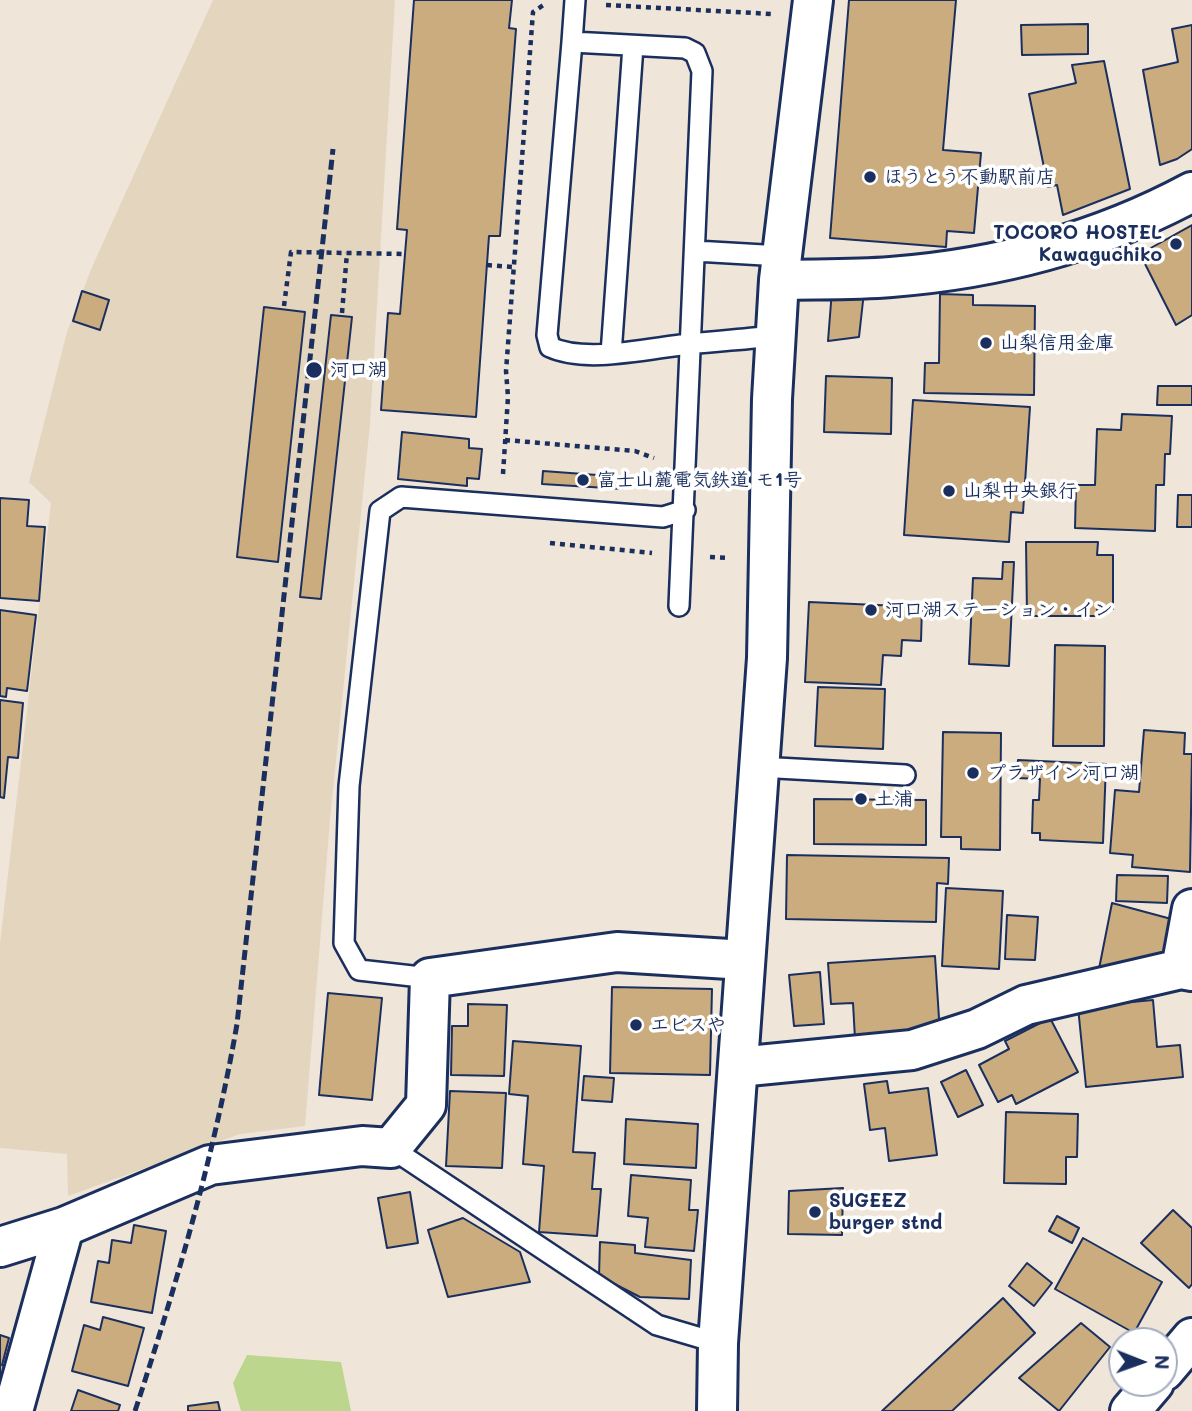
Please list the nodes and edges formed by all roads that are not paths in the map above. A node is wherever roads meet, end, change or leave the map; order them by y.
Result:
1 (575, 0) edge
2 (813, 0) edge
3 (572, 42) junction
4 (633, 46) junction
5 (1192, 192) edge
6 (695, 251) junction
7 (780, 268) junction
8 (775, 336) junction
9 (690, 344) junction
10 (611, 354) junction
11 (685, 510) junction
12 (679, 606) dead end
13 (759, 767) junction
14 (905, 775) dead end
15 (1192, 909) edge
16 (745, 960) junction
17 (1186, 970) edge
18 (430, 978) junction
19 (738, 1067) junction
20 (391, 1148) junction
21 (64, 1227) junction
22 (0, 1247) edge
23 (1192, 1338) edge
24 (718, 1343) junction
25 (1178, 1354) edge
26 (1142, 1397) edge
27 (13, 1411) edge
28 (717, 1411) edge
29 (1130, 1411) edge

1 - 3 lane
2 - 7 main road
3 - 4 lane
3 - 10 lane
4 - 6 lane
4 - 10 lane
5 - 7 main road
6 - 7 lane
6 - 9 lane
7 - 8 main road
8 - 9 lane
8 - 13 main road
9 - 10 lane
9 - 11 lane
11 - 12 lane
11 - 18 lane
13 - 14 lane
13 - 16 main road
15 - 17 main road
16 - 18 main road
16 - 19 main road
17 - 19 main road
18 - 20 main road
19 - 24 main road
20 - 21 main road
20 - 24 lane
21 - 22 main road
21 - 27 main road
23 - 25 main road
24 - 28 main road
26 - 29 main road

